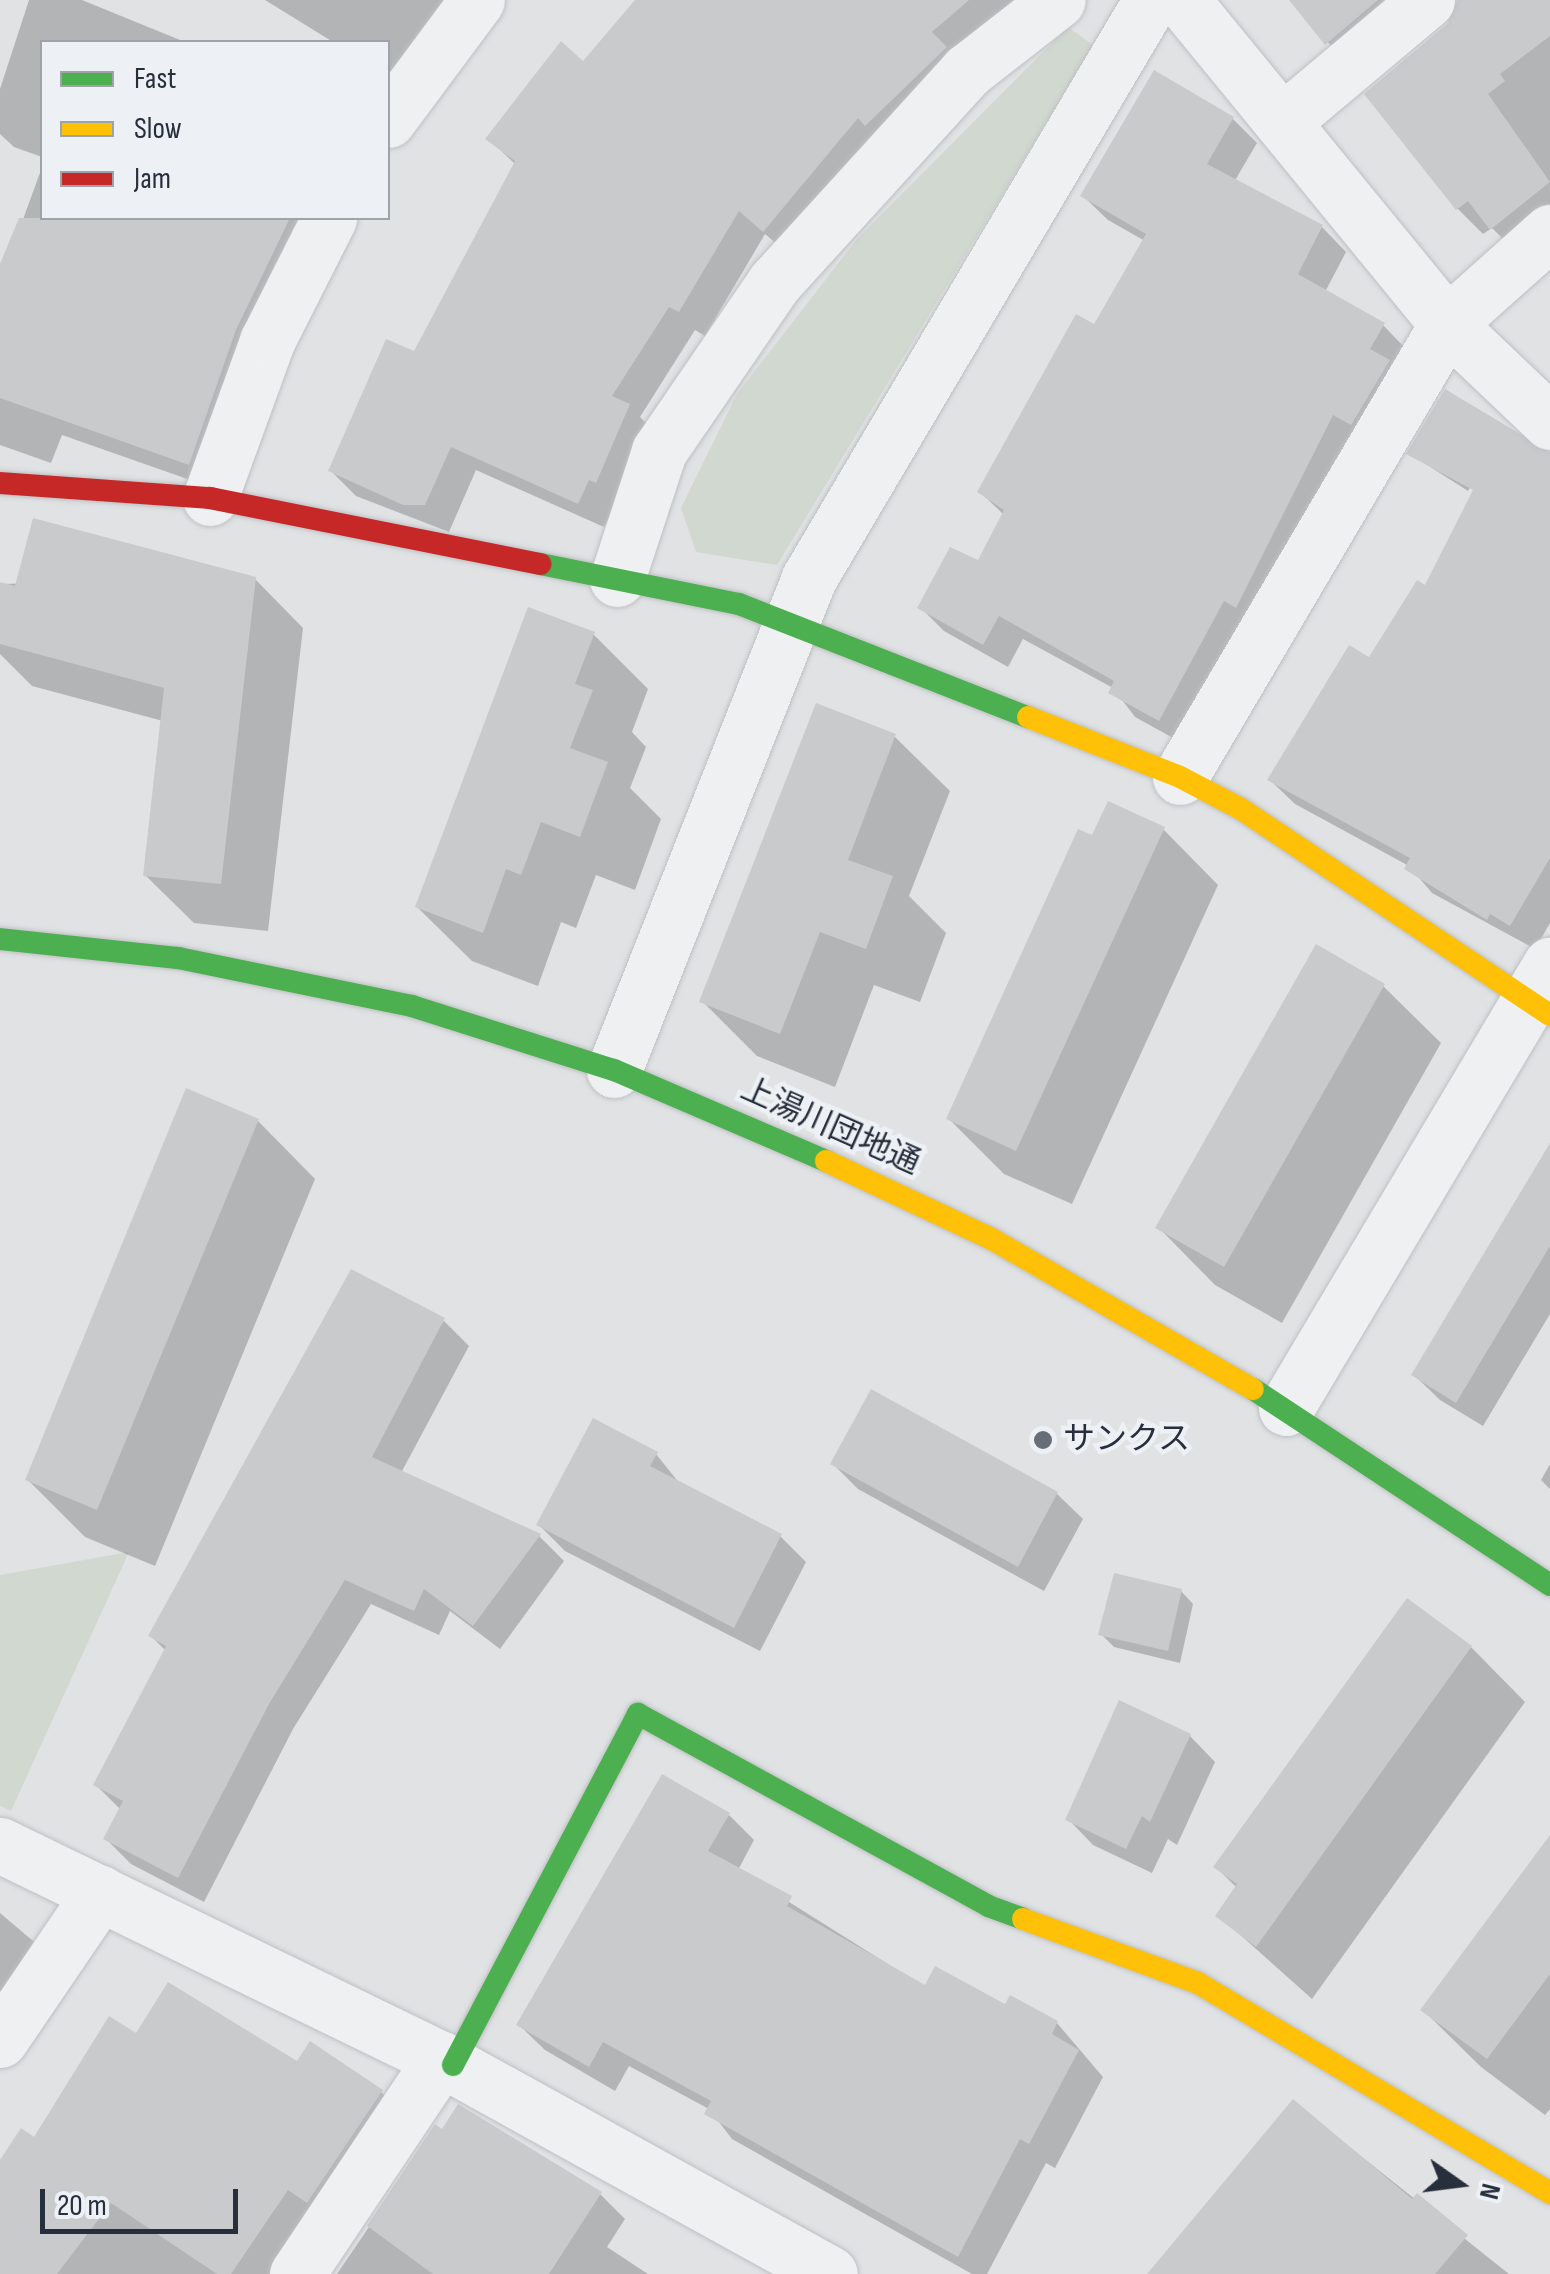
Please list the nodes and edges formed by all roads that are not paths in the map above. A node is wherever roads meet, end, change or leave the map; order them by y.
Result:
1 (476, 0) edge
2 (1058, 0) edge
3 (1151, 0) edge
4 (1182, 0) edge
5 (1427, 0) edge
6 (390, 117) edge
7 (1283, 121) junction
8 (327, 220) edge
9 (1550, 232) edge
10 (1447, 324) junction
11 (1550, 422) edge
12 (0, 483) edge
13 (210, 498) junction
14 (617, 579) junction
15 (789, 623) junction
16 (1180, 776) junction
17 (0, 939) edge
18 (1543, 994) edge
19 (614, 1070) junction
20 (1286, 1408) junction
21 (1550, 1584) edge
22 (0, 1845) edge
23 (100, 1893) junction
24 (0, 2040) edge
25 (447, 2062) junction
26 (1550, 2193) edge
27 (820, 2272) edge
28 (297, 2274) edge

1 - 6 street
2 - 14 street
3 - 15 street
4 - 7 street
5 - 7 street
7 - 10 street
8 - 13 street
9 - 10 street
10 - 11 street
10 - 16 street
12 - 13 street
13 - 14 street
14 - 15 street
15 - 16 street
15 - 19 street
16 - 18 street
17 - 19 street, 上湯川団地通
18 - 20 street
19 - 20 street, 上湯川団地通
20 - 21 street, 上湯川団地通
22 - 23 street
23 - 24 street
23 - 25 street
25 - 26 street
25 - 27 street
25 - 28 street

